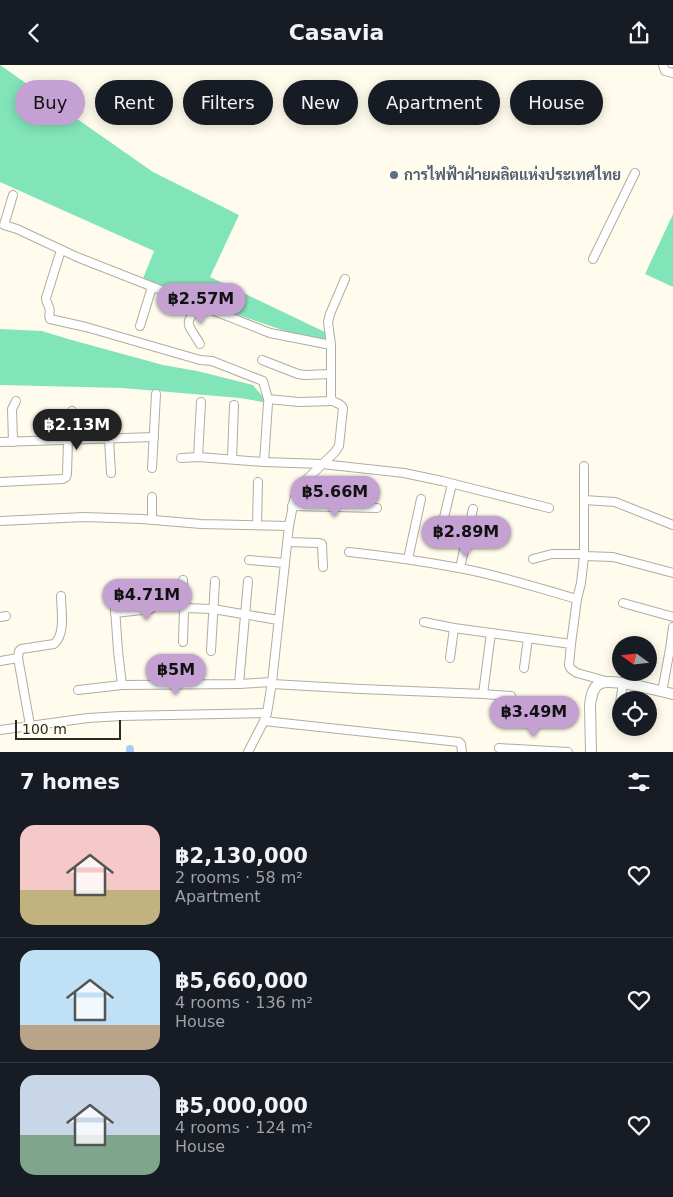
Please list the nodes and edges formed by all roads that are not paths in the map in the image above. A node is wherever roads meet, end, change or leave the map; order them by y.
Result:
1 (663, 65) edge
2 (673, 73) edge
3 (635, 173) dead end
4 (13, 195) dead end
5 (2, 224) edge
6 (61, 250) junction
7 (593, 259) dead end
8 (345, 279) dead end
9 (152, 287) junction
10 (200, 306) junction
11 (140, 326) dead end
12 (200, 344) dead end
13 (331, 345) junction
14 (262, 360) dead end
15 (331, 374) junction
16 (156, 394) dead end
17 (16, 401) dead end
18 (333, 401) junction
19 (201, 402) dead end
20 (268, 403) dead end
21 (234, 405) dead end
22 (72, 411) dead end
23 (154, 437) junction
24 (109, 439) junction
25 (68, 440) junction
26 (13, 441) junction
27 (0, 442) edge
28 (198, 457) junction
29 (181, 458) dead end
30 (232, 459) junction
31 (264, 462) junction
32 (322, 464) junction
33 (584, 466) dead end
34 (152, 468) dead end
35 (111, 473) dead end
36 (0, 482) edge
37 (258, 482) dead end
38 (452, 484) junction
39 (152, 497) dead end
40 (421, 499) dead end
41 (584, 501) junction
42 (292, 506) junction
43 (377, 508) dead end
44 (549, 508) dead end
45 (473, 509) dead end
46 (152, 520) junction
47 (0, 521) edge
48 (257, 525) junction
49 (289, 525) junction
50 (673, 525) edge
51 (440, 534) dead end
52 (287, 542) junction
53 (349, 552) dead end
54 (584, 555) junction
55 (408, 559) junction
56 (533, 559) dead end
57 (249, 560) dead end
58 (285, 563) junction
59 (323, 567) dead end
60 (460, 568) junction
61 (673, 573) edge
62 (183, 580) dead end
63 (215, 581) dead end
64 (248, 581) dead end
65 (114, 594) dead end
66 (60, 596) dead end
67 (153, 598) dead end
68 (577, 599) junction
69 (623, 603) dead end
70 (184, 608) junction
71 (213, 609) junction
72 (115, 613) junction
73 (245, 615) junction
74 (673, 617) edge
75 (278, 621) junction
76 (424, 622) dead end
77 (673, 627) edge
78 (454, 628) junction
79 (491, 633) junction
80 (528, 638) junction
81 (183, 642) dead end
82 (571, 644) junction
83 (672, 649) edge
84 (211, 651) dead end
85 (18, 658) junction
86 (450, 658) dead end
87 (0, 661) edge
88 (524, 668) dead end
89 (606, 681) junction
90 (628, 681) edge
91 (272, 683) junction
92 (238, 684) junction
93 (626, 684) junction
94 (122, 685) junction
95 (78, 690) dead end
96 (624, 691) edge
97 (662, 692) junction
98 (483, 694) junction
99 (673, 694) edge
100 (511, 696) dead end
101 (267, 713) junction
102 (264, 721) junction
103 (30, 725) junction
104 (0, 730) edge
105 (499, 748) dead end
106 (248, 752) edge
107 (462, 752) edge
108 (568, 752) edge
109 (591, 752) edge

1 - 2 street
3 - 7 street
4 - 5 street
5 - 6 street
6 - 9 street
6 - 18 street
8 - 13 street
9 - 10 street
9 - 11 street
10 - 12 street
10 - 13 street
13 - 15 street
14 - 15 street
15 - 18 street
16 - 23 street
17 - 26 street
18 - 32 street
19 - 28 street
20 - 31 street
21 - 30 street
22 - 25 street
23 - 24 street
23 - 34 street
24 - 25 street
24 - 35 street
25 - 26 street
25 - 36 street
26 - 27 street
28 - 29 street
28 - 30 street
30 - 31 street
31 - 32 street
32 - 38 street
32 - 42 street
33 - 41 street
37 - 48 street
38 - 44 street
38 - 51 street
39 - 46 street
40 - 55 street
41 - 50 street
41 - 54 street
42 - 43 street
42 - 49 street
45 - 60 street
46 - 47 street
46 - 48 street
48 - 49 street
49 - 52 street
52 - 58 street
52 - 59 street
53 - 55 street
54 - 56 street
54 - 61 street
54 - 68 street
55 - 60 street
57 - 58 street
58 - 75 street
60 - 68 street
62 - 70 street
63 - 71 street
64 - 73 street
65 - 72 street
66 - 85 street
67 - 72 street
68 - 82 street
69 - 74 street
70 - 71 street
70 - 81 street
71 - 73 street
71 - 84 street
72 - 94 street
73 - 75 street
73 - 92 street
75 - 91 street
76 - 78 street
77 - 83 street
78 - 79 street
78 - 86 street
79 - 80 street
79 - 98 street
80 - 82 street
80 - 88 street
82 - 89 street
83 - 97 street
85 - 87 street
85 - 103 street
89 - 93 main road
89 - 109 main road
90 - 93 street
91 - 92 street
91 - 98 street
91 - 101 street
92 - 94 street
93 - 96 street
93 - 97 main road
94 - 95 street
97 - 99 main road
98 - 100 street
101 - 102 street
101 - 103 street
102 - 106 street
102 - 107 street
103 - 104 street
105 - 108 street

